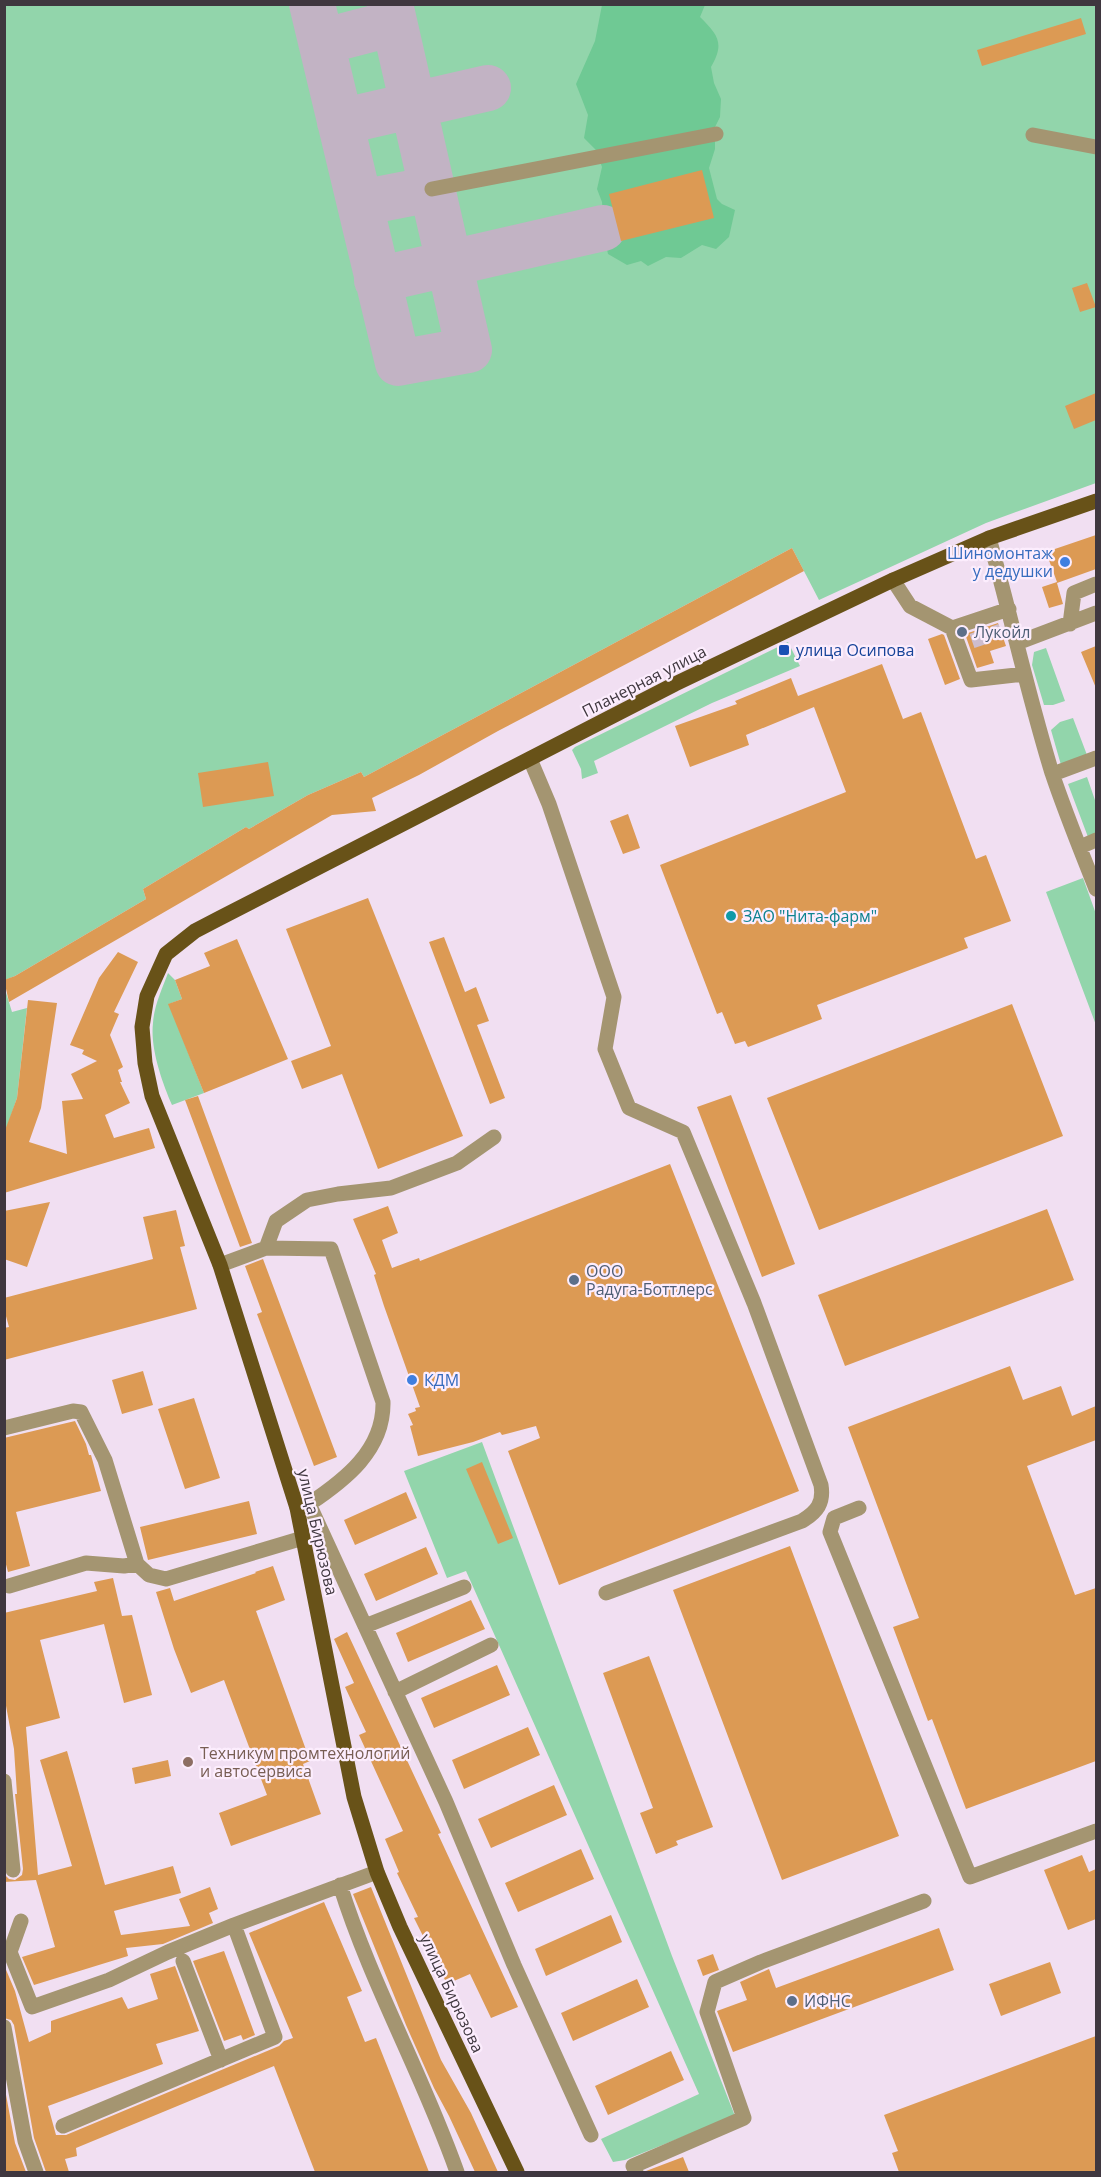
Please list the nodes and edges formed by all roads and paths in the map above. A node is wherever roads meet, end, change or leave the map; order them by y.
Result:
1 (716, 134) dead end
2 (1033, 135) dead end
3 (1096, 147) edge
4 (432, 189) dead end
5 (1096, 501) edge
6 (989, 538) junction
7 (893, 580) junction
8 (1096, 584) edge
9 (1009, 609) junction
10 (1096, 613) edge
11 (1070, 624) junction
12 (952, 628) junction
13 (1017, 643) junction
14 (1024, 674) junction
15 (1096, 758) edge
16 (530, 759) junction
17 (1053, 774) junction
18 (1096, 840) edge
19 (1080, 847) junction
20 (1096, 889) edge
21 (218, 919) joint
22 (494, 1137) dead end
23 (266, 1248) junction
24 (220, 1265) junction
25 (4, 1428) edge
26 (303, 1506) junction
27 (859, 1508) dead end
28 (303, 1538) junction
29 (137, 1564) junction
30 (9, 1586) dead end
31 (464, 1587) dead end
32 (606, 1593) dead end
33 (365, 1626) junction
34 (491, 1646) dead end
35 (395, 1692) junction
36 (4, 1781) edge
37 (1096, 1832) edge
38 (14, 1870) dead end
39 (377, 1872) junction
40 (340, 1885) junction
41 (924, 1901) dead end
42 (21, 1921) dead end
43 (234, 1925) junction
44 (183, 1961) dead end
45 (4, 2027) edge
46 (221, 2060) junction
47 (63, 2126) dead end
48 (591, 2135) dead end
49 (36, 2172) edge
50 (457, 2172) edge
51 (517, 2172) edge
52 (636, 2172) edge

1 - 4 street
2 - 3 street
5 - 6 main road, Планерная улица
6 - 7 main road, Планерная улица
6 - 9 street
7 - 12 street
7 - 16 main road, Планерная улица
8 - 11 street
9 - 12 street
9 - 13 street
10 - 11 street
11 - 13 street
12 - 14 street
13 - 14 street
14 - 17 street
15 - 17 street
16 - 21 main road, Планерная улица
16 - 32 street
17 - 19 street
18 - 19 street
19 - 20 street
21 - 24 main road, улица Бирюзова
22 - 23 street
23 - 24 street
23 - 26 street
24 - 26 main road, улица Бирюзова
25 - 29 street
26 - 28 main road, улица Бирюзова
26 - 33 street
27 - 37 street
28 - 29 street
28 - 39 main road, улица Бирюзова
29 - 30 street
31 - 33 street
33 - 35 street
34 - 35 street
35 - 48 street
36 - 38 street
39 - 40 street
39 - 51 main road, улица Бирюзова
40 - 43 street
40 - 50 street
41 - 52 street
42 - 43 street
43 - 46 street
44 - 46 street
45 - 49 street
46 - 47 street

